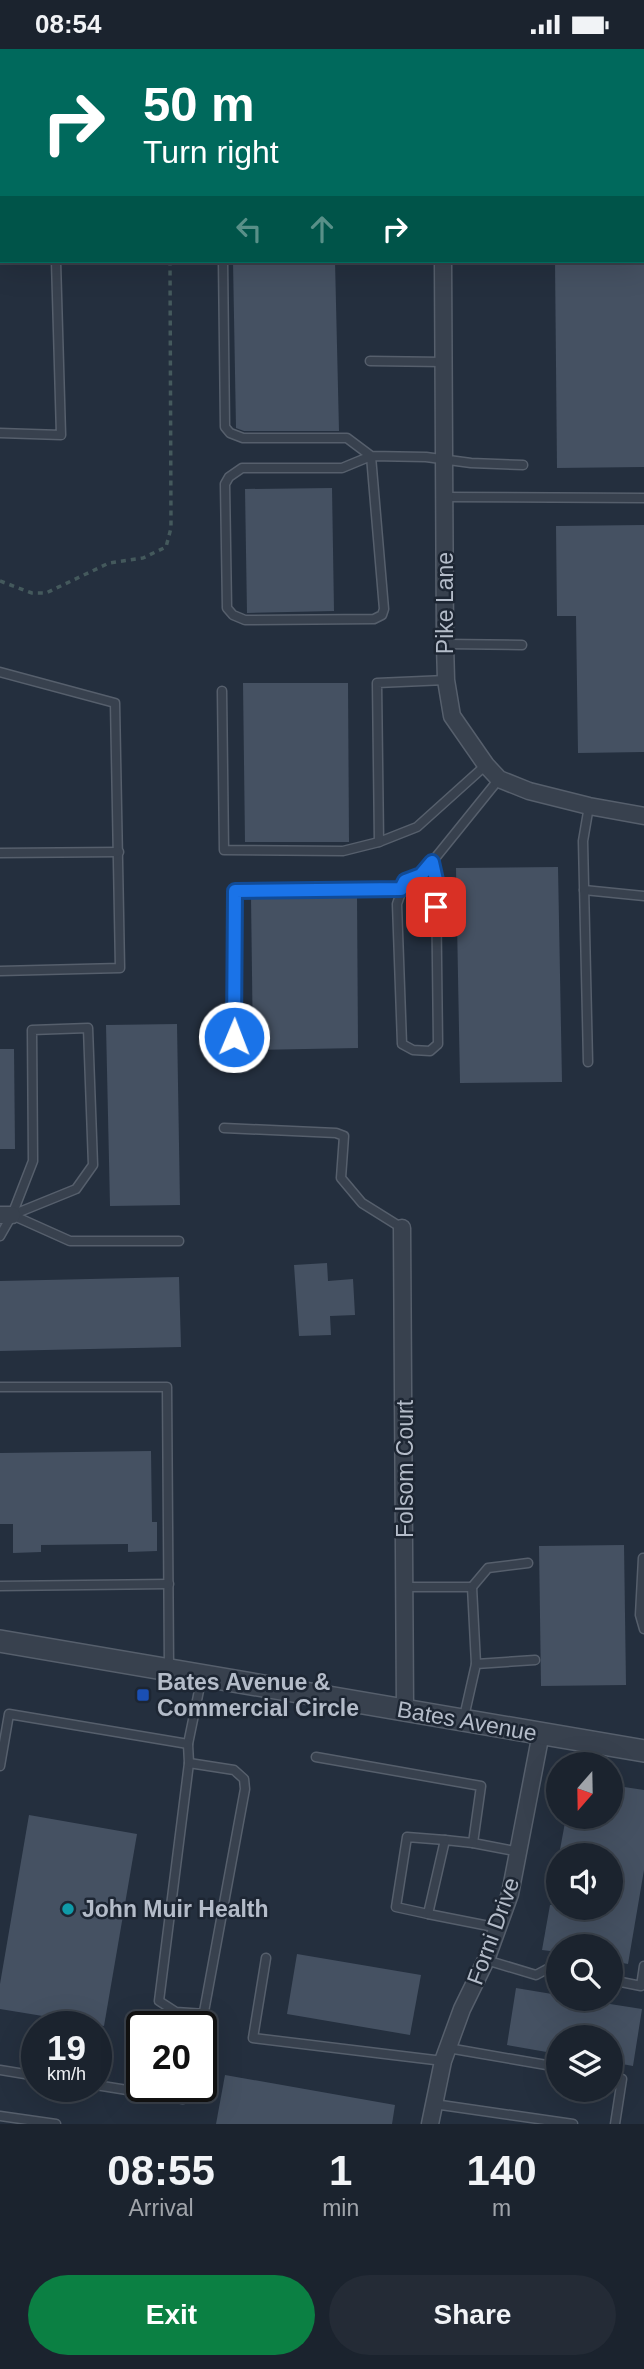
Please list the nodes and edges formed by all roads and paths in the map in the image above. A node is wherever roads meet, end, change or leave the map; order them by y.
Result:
1 (56, 263) edge
2 (170, 263) edge
3 (223, 263) edge
4 (443, 263) edge
5 (370, 361) dead end
6 (444, 362) junction
7 (0, 433) edge
8 (371, 456) junction
9 (445, 458) junction
10 (523, 465) dead end
11 (445, 497) junction
12 (644, 498) edge
13 (0, 581) edge
14 (445, 644) junction
15 (522, 645) dead end
16 (0, 672) edge
17 (446, 680) junction
18 (222, 691) dead end
19 (485, 765) junction
20 (499, 779) junction
21 (589, 806) junction
22 (644, 815) edge
23 (379, 842) junction
24 (118, 852) junction
25 (0, 853) edge
26 (432, 862) junction
27 (401, 889) junction
28 (584, 890) junction
29 (644, 895) edge
30 (0, 971) edge
31 (234, 1037) dead end
32 (588, 1062) dead end
33 (224, 1128) dead end
34 (6, 1215) edge
35 (402, 1228) joint
36 (0, 1236) edge
37 (179, 1241) dead end
38 (0, 1387) edge
39 (643, 1558) edge
40 (528, 1563) dead end
41 (169, 1584) junction
42 (0, 1586) edge
43 (406, 1587) junction
44 (472, 1587) junction
45 (644, 1629) edge
46 (0, 1641) edge
47 (535, 1661) dead end
48 (476, 1664) junction
49 (169, 1670) junction
50 (202, 1676) junction
51 (405, 1710) junction
52 (464, 1720) junction
53 (541, 1734) junction
54 (188, 1744) junction
55 (644, 1751) edge
56 (316, 1757) dead end
57 (189, 1763) junction
58 (0, 1766) edge
59 (445, 1840) junction
60 (473, 1843) junction
61 (520, 1852) junction
62 (428, 1913) junction
63 (499, 1928) junction
64 (266, 1958) dead end
65 (486, 1960) junction
66 (644, 1966) edge
67 (546, 1970) edge
68 (623, 1982) edge
69 (173, 2011) edge
70 (206, 2011) edge
71 (446, 2055) junction
72 (546, 2066) edge
73 (0, 2070) edge
74 (21, 2073) edge
75 (618, 2102) edge
76 (433, 2103) junction
77 (0, 2116) edge
78 (56, 2124) edge
79 (430, 2124) edge
80 (573, 2124) edge
81 (615, 2124) edge

1 - 7 lane
2 - 13 path
3 - 8 lane
4 - 6 street, Pike Lane
5 - 6 lane
6 - 9 street, Pike Lane
8 - 8 lane
8 - 9 lane
9 - 10 lane
9 - 11 street, Pike Lane
11 - 12 lane
11 - 14 street, Pike Lane
14 - 15 lane
14 - 17 street, Pike Lane
16 - 24 lane
17 - 19 street, Pike Lane
17 - 23 lane
18 - 23 lane
19 - 20 street, Pike Lane
19 - 23 lane
20 - 21 street, Pike Lane
20 - 26 lane
21 - 22 street, Pike Lane
21 - 28 lane
24 - 25 lane
24 - 30 lane
26 - 27 lane
26 - 27 lane
27 - 31 lane
28 - 29 lane
28 - 32 lane
33 - 35 lane
34 - 34 lane
34 - 36 lane
34 - 37 lane
35 - 43 street, Folsom Court
38 - 41 lane
39 - 45 lane
40 - 44 lane
41 - 42 lane
41 - 49 lane
43 - 44 lane
43 - 51 street, Folsom Court
44 - 48 lane
46 - 49 street, Bates Avenue
47 - 48 lane
48 - 52 lane
49 - 50 street, Bates Avenue
50 - 51 street, Bates Avenue
50 - 54 lane
51 - 52 street, Bates Avenue
52 - 53 street, Bates Avenue
53 - 55 street, Bates Avenue
53 - 61 street, Forni Drive
54 - 57 lane
54 - 58 lane
56 - 60 lane
57 - 69 lane
57 - 70 lane
59 - 60 lane
59 - 62 lane
59 - 62 lane
60 - 61 lane
61 - 63 street, Forni Drive
62 - 63 lane
63 - 65 street, Forni Drive
64 - 71 lane
65 - 67 lane
65 - 71 street, Forni Drive
66 - 68 lane
71 - 72 lane
71 - 76 street, Forni Drive
73 - 74 lane
75 - 81 lane
76 - 79 street, Forni Drive
76 - 80 lane
77 - 78 lane

